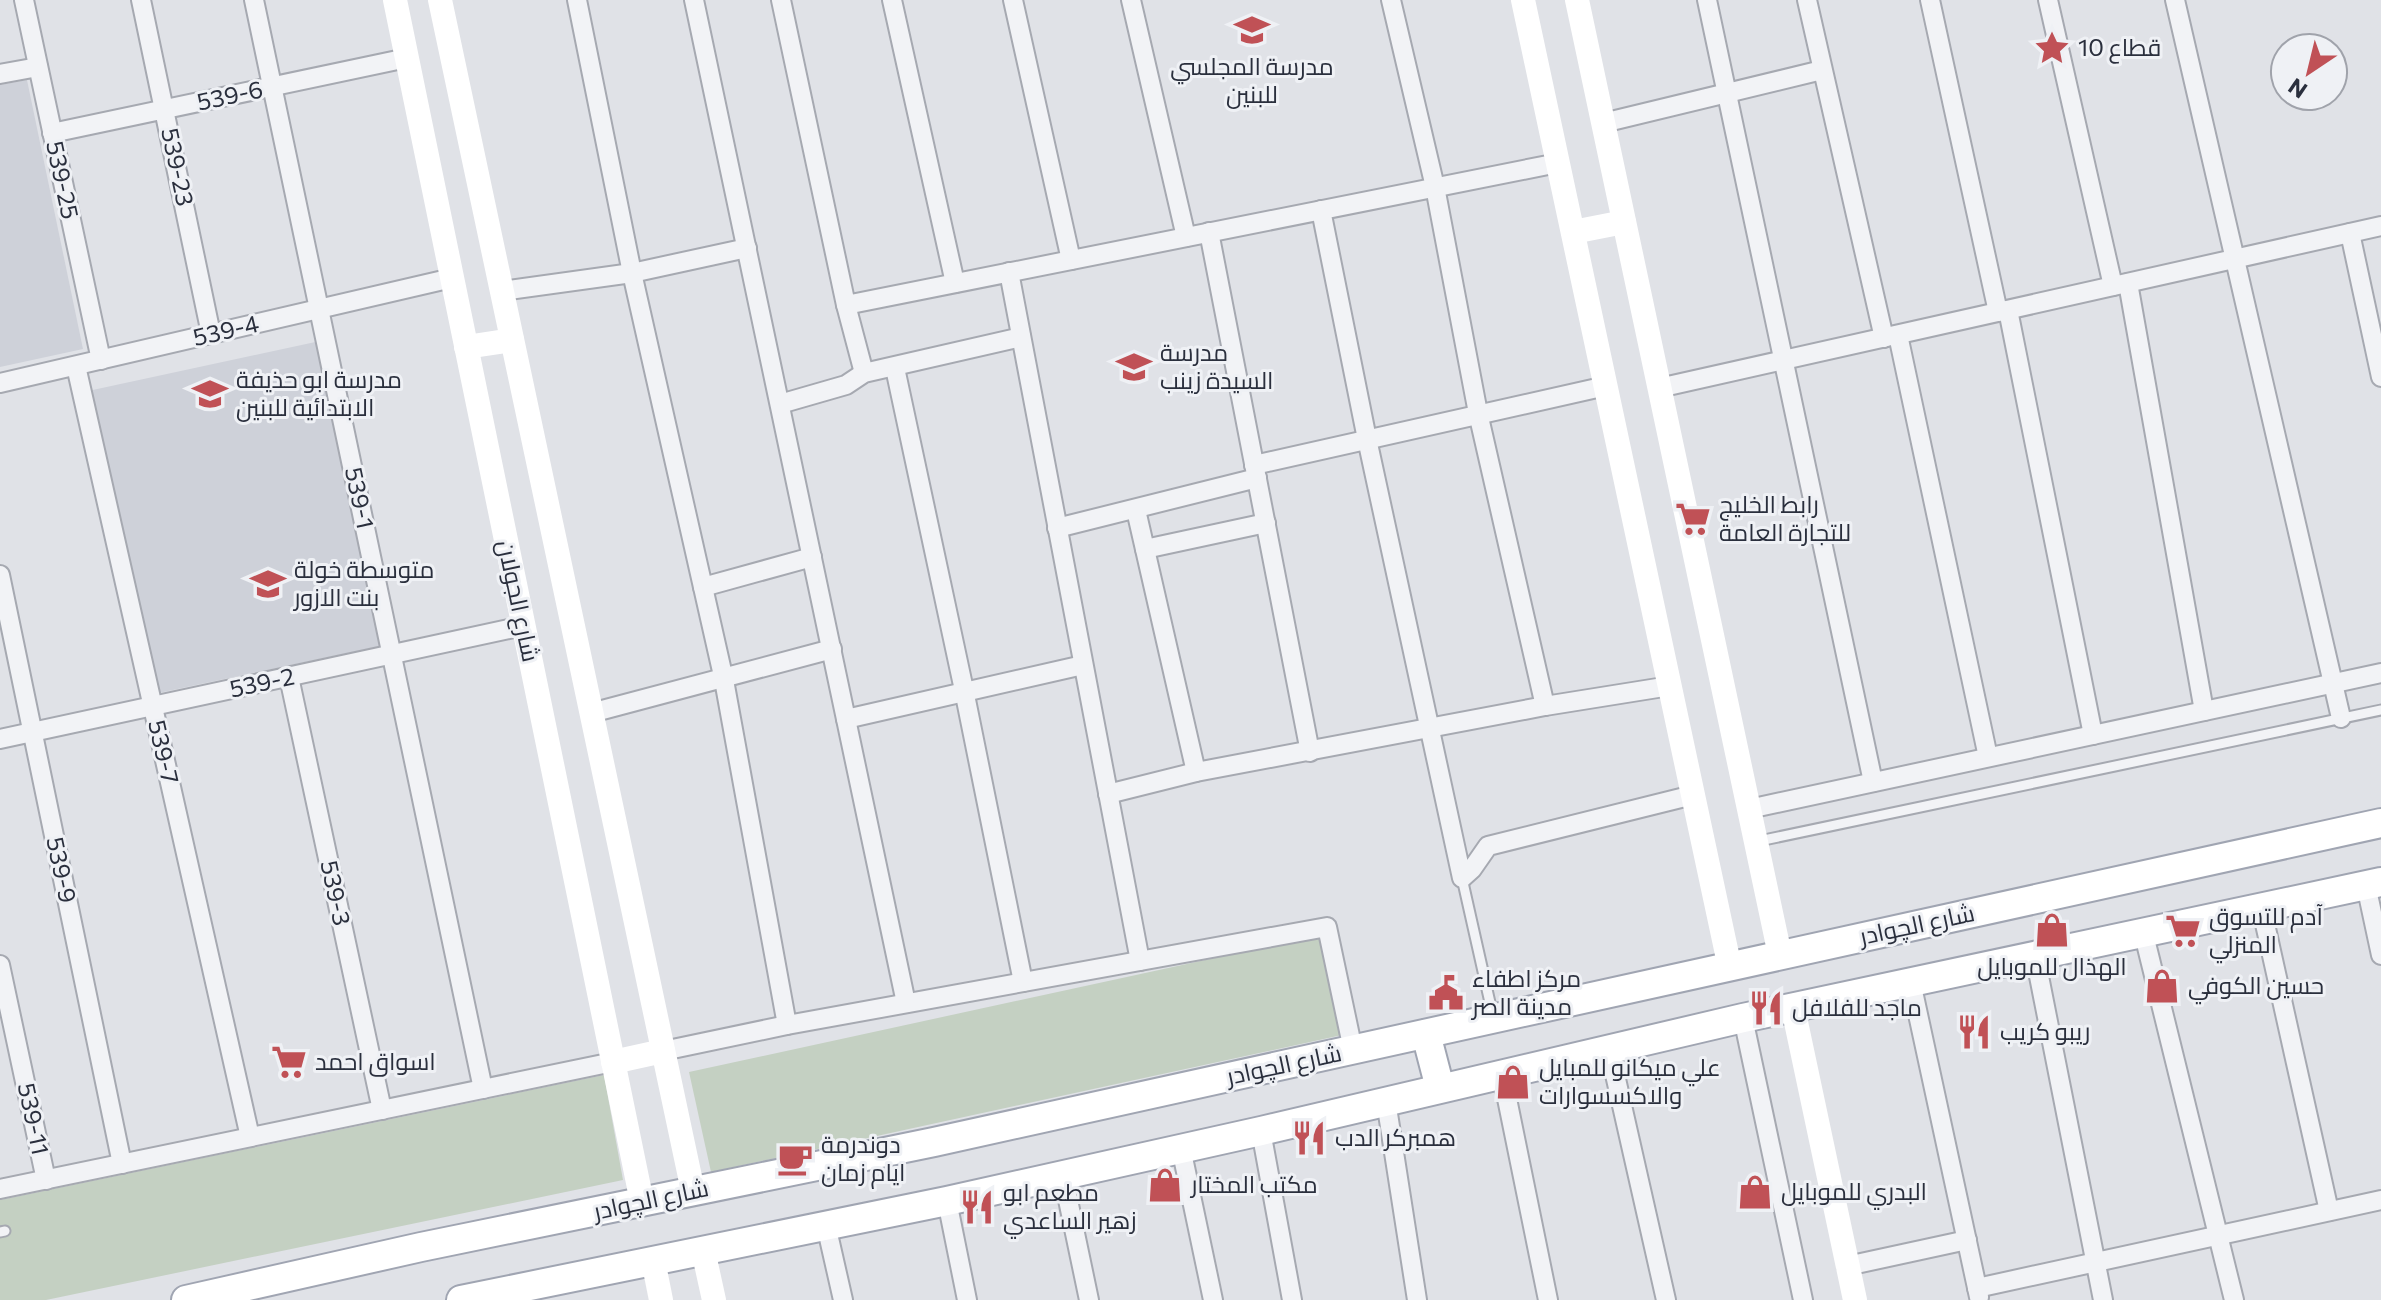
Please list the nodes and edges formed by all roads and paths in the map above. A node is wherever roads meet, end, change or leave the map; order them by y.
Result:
1 (24, 0) edge
2 (141, 0) edge
3 (254, 0) edge
4 (395, 0) edge
5 (440, 0) edge
6 (577, 0) edge
7 (694, 0) edge
8 (781, 0) edge
9 (892, 0) edge
10 (1013, 0) edge
11 (1131, 0) edge
12 (1391, 0) edge
13 (1523, 0) edge
14 (1577, 0) edge
15 (1707, 0) edge
16 (1807, 0) edge
17 (1930, 0) edge
18 (2048, 0) edge
19 (2175, 0) edge
20 (407, 58) junction
21 (38, 67) junction
22 (1822, 70) junction
23 (0, 74) edge
24 (272, 87) junction
25 (1727, 93) junction
26 (164, 109) junction
27 (1603, 123) junction
28 (52, 133) junction
29 (1558, 163) junction
30 (1435, 187) junction
31 (1321, 210) junction
32 (1624, 222) junction
33 (2381, 226) edge
34 (1209, 232) junction
35 (1573, 232) junction
36 (2350, 233) junction
37 (1186, 237) junction
38 (747, 248) junction
39 (2237, 259) junction
40 (1071, 260) junction
41 (1009, 272) junction
42 (632, 273) junction
43 (452, 278) junction
44 (955, 283) junction
45 (2120, 285) junction
46 (502, 291) junction
47 (846, 305) junction
48 (319, 309) junction
49 (2003, 311) junction
50 (211, 334) junction
51 (1891, 336) junction
52 (1021, 337) junction
53 (512, 340) junction
54 (466, 347) junction
55 (101, 360) junction
56 (1783, 360) junction
57 (76, 366) junction
58 (895, 368) junction
59 (864, 373) junction
60 (2381, 377) edge
61 (0, 383) edge
62 (1606, 386) junction
63 (1659, 388) junction
64 (780, 404) junction
65 (1478, 413) junction
66 (1367, 439) junction
67 (1256, 472) junction
68 (1136, 510) junction
69 (1266, 523) junction
70 (1057, 528) junction
71 (1145, 549) junction
72 (812, 557) junction
73 (0, 575) edge
74 (703, 587) junction
75 (523, 626) junction
76 (832, 649) junction
77 (392, 655) junction
78 (1083, 665) junction
79 (2381, 673) edge
80 (289, 677) junction
81 (724, 680) junction
82 (2333, 684) junction
83 (1670, 686) junction
84 (964, 690) junction
85 (153, 706) junction
86 (1545, 706) junction
87 (2381, 710) edge
88 (2204, 711) junction
89 (591, 713) junction
90 (2341, 718) junction
91 (846, 719) junction
92 (1429, 730) junction
93 (32, 732) junction
94 (2093, 735) junction
95 (0, 739) edge
96 (1310, 752) junction
97 (1988, 757) junction
98 (1196, 772) junction
99 (1873, 782) junction
100 (1108, 794) junction
101 (1693, 795) junction
102 (1749, 809) junction
103 (2381, 823) edge
104 (1755, 842) junction
105 (1462, 878) junction
106 (2373, 884) edge
107 (2261, 906) junction
108 (2143, 931) junction
109 (1780, 955) junction
110 (2381, 955) edge
111 (2035, 956) junction
112 (1140, 961) junction
113 (0, 965) edge
114 (1730, 968) junction
115 (1023, 982) junction
116 (1911, 982) junction
117 (906, 1003) junction
118 (1793, 1008) junction
119 (1743, 1018) junction
120 (1494, 1019) junction
121 (787, 1025) junction
122 (1426, 1034) junction
123 (1609, 1048) junction
124 (1353, 1050) junction
125 (663, 1051) junction
126 (613, 1062) junction
127 (1502, 1074) junction
128 (1440, 1088) junction
129 (483, 1089) junction
130 (1386, 1101) junction
131 (382, 1110) junction
132 (1261, 1131) junction
133 (250, 1137) junction
134 (1181, 1148) junction
135 (122, 1164) junction
136 (1063, 1176) junction
137 (46, 1180) junction
138 (0, 1189) edge
139 (693, 1191) junction
140 (2381, 1200) edge
141 (947, 1201) junction
142 (642, 1202) junction
143 (2329, 1211) junction
144 (826, 1225) junction
145 (2218, 1235) junction
146 (1967, 1240) junction
147 (703, 1250) junction
148 (653, 1260) junction
149 (2095, 1262) junction
150 (1847, 1266) junction
151 (532, 1292) edge
152 (1978, 1294) edge
153 (186, 1300) edge
154 (461, 1300) edge
155 (661, 1300) edge
156 (714, 1300) edge
157 (843, 1300) edge
158 (967, 1300) edge
159 (1089, 1300) edge
160 (1213, 1300) edge
161 (1292, 1300) edge
162 (1417, 1300) edge
163 (1548, 1300) edge
164 (1666, 1300) edge
165 (1803, 1300) edge
166 (1855, 1300) edge
167 (2103, 1300) edge
168 (2234, 1300) edge

1 - 21 street, 539-25
2 - 26 street, 539-23
3 - 24 street, 539-1
4 - 20 street, شارع الجولان
5 - 46 street, شارع الجولان
6 - 42 street
7 - 38 street
8 - 47 street
9 - 44 street
10 - 40 street
11 - 37 street
12 - 30 street
13 - 29 street
14 - 27 street
15 - 25 street
16 - 22 street
17 - 49 street
18 - 45 street
19 - 39 street
20 - 24 street, 539-6
20 - 43 street, شارع الجولان
21 - 23 street
21 - 28 street, 539-25
22 - 25 street
22 - 51 street
24 - 26 street, 539-6
24 - 48 street, 539-1
25 - 27 street
25 - 56 street
26 - 28 street, 539-6
26 - 50 street, 539-23
27 - 32 street
28 - 55 street, 539-25
29 - 30 street
29 - 35 street
30 - 31 street
30 - 65 street
31 - 34 street
31 - 66 street
32 - 35 street
32 - 63 street
33 - 36 street
34 - 37 street
34 - 67 street
35 - 62 street
36 - 39 street
36 - 60 street
37 - 40 street
38 - 42 street
38 - 64 street
39 - 45 street
39 - 82 street
40 - 41 street
41 - 44 street
41 - 52 street
42 - 46 street
42 - 74 street
43 - 48 street, 539-4
43 - 54 street, شارع الجولان
44 - 47 street
45 - 49 street
45 - 88 street
46 - 53 street, شارع الجولان
47 - 59 street
48 - 50 street, 539-4
48 - 77 street, 539-1
49 - 51 street
49 - 94 street
50 - 55 street, 539-4
51 - 56 street
51 - 97 street
52 - 58 street
52 - 70 street
53 - 54 street
53 - 89 street, شارع الجولان
54 - 75 street, شارع الجولان
55 - 57 street, 539-4
56 - 63 street
56 - 99 street
57 - 61 street, 539-4
57 - 85 street, 539-7
58 - 59 street
58 - 84 street
59 - 64 street
62 - 65 street
62 - 83 street
63 - 102 street
64 - 72 street
65 - 66 street
65 - 86 street
66 - 67 street
66 - 92 street
67 - 68 street
67 - 69 street
68 - 70 street
68 - 71 street
69 - 71 street
69 - 96 street
70 - 78 street
71 - 98 street
72 - 74 street
72 - 76 street
73 - 93 street, 539-9
74 - 81 street
75 - 77 street, 539-2
75 - 126 street, شارع الجولان
76 - 81 street
76 - 91 street
77 - 80 street, 539-2
77 - 129 street, 539-1
78 - 84 street
78 - 100 street
79 - 82 street
80 - 85 street, 539-2
80 - 131 street, 539-3
81 - 89 street
81 - 121 street
82 - 88 street
82 - 90 street
83 - 86 street
83 - 101 street
84 - 91 street
84 - 115 street
85 - 93 street, 539-2
85 - 133 street, 539-7
86 - 92 street
87 - 90 lane
88 - 94 street
89 - 125 street, شارع الجولان
90 - 104 lane
91 - 117 street
92 - 96 street
92 - 105 street
93 - 95 street, 539-2
93 - 135 street, 539-9
94 - 97 street
96 - 98 street
97 - 99 street
98 - 100 street
99 - 102 street
100 - 112 street
101 - 105 street
101 - 114 street
102 - 104 street
103 - 109 main road, شارع الچوادر
104 - 109 street
105 - 120 lane
106 - 107 main road
106 - 110 street
107 - 108 main road
107 - 143 street
108 - 111 main road
108 - 145 street
109 - 114 main road, شارع الچوادر
111 - 116 main road
111 - 149 street
112 - 115 street
112 - 124 street
113 - 137 street, 539-11
114 - 120 main road, شارع الچوادر
115 - 117 street
116 - 118 main road
116 - 146 street
117 - 121 street
118 - 119 main road
118 - 150 street
119 - 123 main road
119 - 165 street
120 - 122 main road, شارع الچوادر
121 - 125 street
122 - 124 main road, شارع الچوادر
122 - 128 main road
123 - 127 main road
123 - 164 street
124 - 139 main road, شارع الچوادر
125 - 126 street
125 - 139 street, شارع الجولان
126 - 129 street
126 - 142 street, شارع الجولان
127 - 128 main road
127 - 163 street
128 - 130 main road
129 - 131 street
130 - 132 main road
130 - 162 street
131 - 133 street
132 - 134 main road
132 - 161 street
133 - 135 street
134 - 136 main road
134 - 160 street
135 - 137 street
136 - 141 main road
136 - 159 street
137 - 138 street
139 - 142 main road, شارع الچوادر
140 - 143 street
141 - 144 main road
141 - 158 street
142 - 153 main road, شارع الچوادر
143 - 145 street
144 - 147 main road
144 - 157 street
145 - 149 street
145 - 168 street
146 - 150 street
146 - 152 street
147 - 148 main road
147 - 156 street
148 - 151 main road
148 - 155 street
149 - 152 street
149 - 167 street
150 - 166 street
151 - 154 main road

